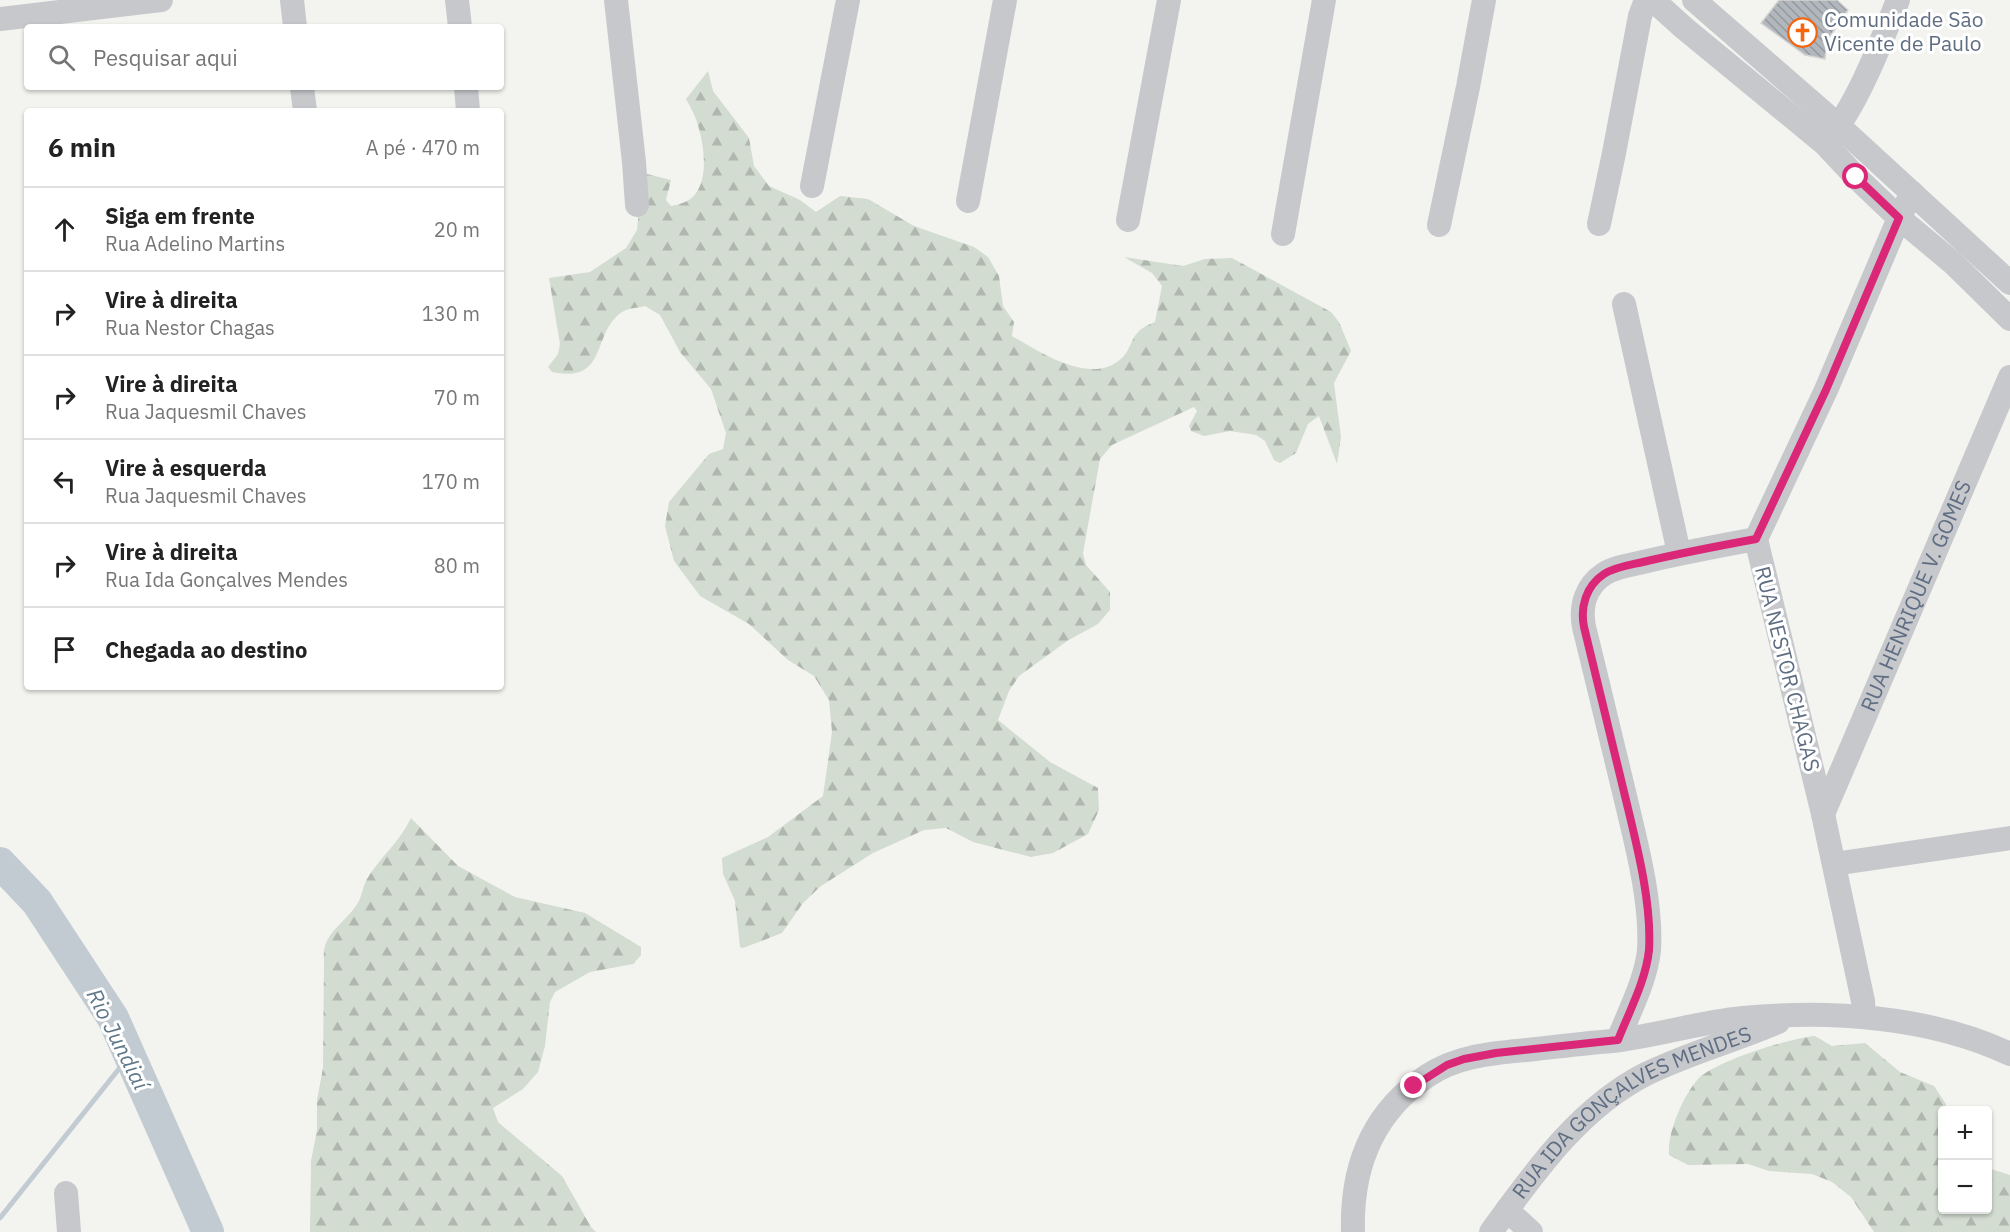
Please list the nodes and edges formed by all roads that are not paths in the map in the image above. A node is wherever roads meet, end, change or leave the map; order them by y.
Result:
1 (162, 0) edge
2 (292, 0) edge
3 (457, 0) edge
4 (616, 0) edge
5 (848, 0) edge
6 (1005, 0) edge
7 (1169, 0) edge
8 (1324, 0) edge
9 (1484, 0) edge
10 (1646, 0) edge
11 (1653, 0) edge
12 (1694, 0) edge
13 (1898, 0) edge
14 (0, 20) edge
15 (295, 24) edge
16 (460, 24) edge
17 (302, 90) edge
18 (466, 90) edge
19 (305, 108) edge
20 (468, 108) edge
21 (1832, 135) junction
22 (812, 186) dead end
23 (1912, 193) junction
24 (968, 201) dead end
25 (637, 205) dead end
26 (1899, 218) junction
27 (1128, 220) dead end
28 (1599, 224) dead end
29 (1439, 225) dead end
30 (1283, 234) dead end
31 (2010, 283) edge
32 (1624, 304) dead end
33 (2010, 319) edge
34 (2010, 377) edge
35 (1756, 539) junction
36 (1679, 553) junction
37 (1823, 814) junction
38 (2010, 838) edge
39 (1834, 864) junction
40 (1791, 1016) junction
41 (1864, 1017) junction
42 (1618, 1040) junction
43 (2010, 1053) edge
44 (66, 1193) dead end
45 (1507, 1210) junction
46 (1355, 1227) edge
47 (69, 1232) edge
48 (1491, 1232) edge
49 (1531, 1232) edge

1 - 14 street
2 - 15 street
3 - 16 street
4 - 25 street
5 - 22 street
6 - 24 street
7 - 27 street
8 - 30 street
9 - 29 street
10 - 28 street
11 - 21 street
12 - 21 street
13 - 21 street
17 - 19 street
18 - 20 street
21 - 23 street
21 - 26 street
23 - 26 street, RUA NESTOR CHAGAS
23 - 31 street
26 - 33 street
26 - 35 street, RUA NESTOR CHAGAS
32 - 36 street
34 - 37 street, RUA HENRIQUE V. GOMES
35 - 36 street
35 - 37 street, RUA NESTOR CHAGAS
36 - 42 street
37 - 39 street, RUA NESTOR CHAGAS
38 - 39 street
39 - 41 street, RUA NESTOR CHAGAS
40 - 41 street, RUA IDA GONÇALVES MENDES
40 - 42 street, RUA IDA GONÇALVES MENDES
40 - 45 street, RUA IDA GONÇALVES MENDES
41 - 43 street, RUA IDA GONÇALVES MENDES
42 - 46 street, RUA IDA GONÇALVES MENDES
44 - 47 street
45 - 48 street, RUA IDA GONÇALVES MENDES
45 - 49 street

